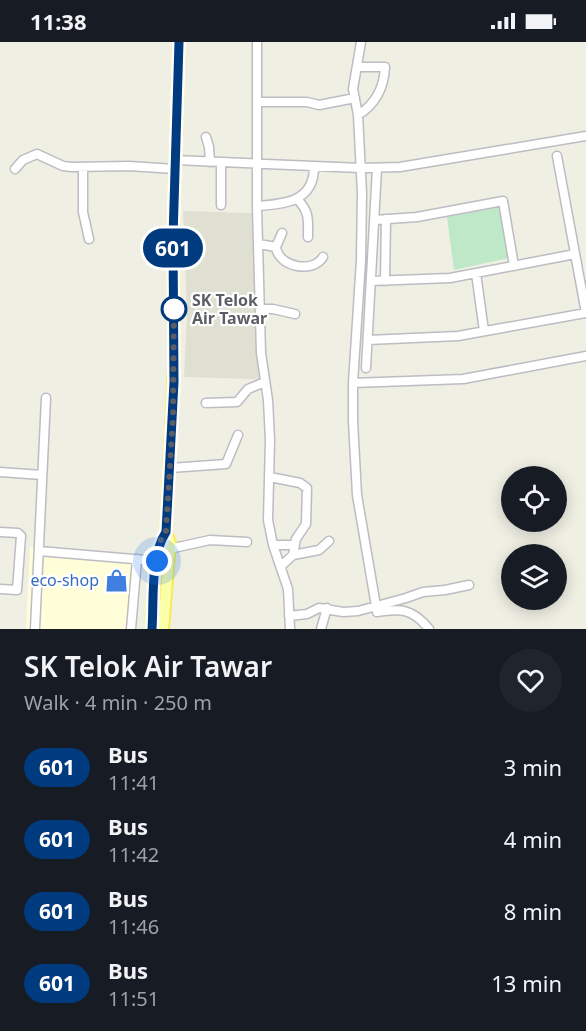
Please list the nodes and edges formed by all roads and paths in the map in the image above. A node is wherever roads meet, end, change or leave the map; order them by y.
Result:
1 (257, 42) edge
2 (361, 42) edge
3 (178, 44) edge
4 (357, 67) junction
5 (355, 99) junction
6 (258, 102) junction
7 (358, 115) junction
8 (586, 136) edge
9 (206, 137) dead end
10 (557, 156) dead end
11 (210, 162) junction
12 (221, 163) junction
13 (257, 164) junction
14 (175, 165) junction
15 (314, 167) junction
16 (83, 168) junction
17 (361, 168) junction
18 (377, 168) junction
19 (15, 169) dead end
20 (297, 199) junction
21 (221, 205) dead end
22 (257, 206) junction
23 (386, 219) junction
24 (375, 220) junction
25 (282, 233) dead end
26 (308, 237) dead end
27 (89, 239) dead end
28 (259, 244) junction
29 (276, 247) junction
30 (575, 254) junction
31 (323, 257) dead end
32 (514, 266) junction
33 (476, 273) junction
34 (385, 281) junction
35 (371, 282) junction
36 (260, 309) junction
37 (586, 313) edge
38 (295, 314) dead end
39 (484, 331) junction
40 (368, 340) junction
41 (586, 356) edge
42 (366, 369) dead end
43 (265, 382) junction
44 (353, 383) junction
45 (46, 398) dead end
46 (206, 404) dead end
47 (238, 435) dead end
48 (170, 468) junction
49 (0, 472) edge
50 (42, 475) junction
51 (270, 477) junction
52 (0, 532) edge
53 (166, 532) junction
54 (329, 541) dead end
55 (247, 542) dead end
56 (273, 544) junction
57 (294, 544) junction
58 (169, 549) junction
59 (39, 551) junction
60 (293, 555) junction
61 (137, 559) junction
62 (157, 561) junction
63 (281, 566) junction
64 (469, 585) dead end
65 (0, 589) edge
66 (376, 607) junction
67 (327, 608) junction
68 (290, 616) junction
69 (35, 629) edge
70 (132, 629) edge
71 (153, 629) edge
72 (163, 629) edge
73 (290, 629) edge
74 (321, 629) edge
75 (429, 629) edge

1 - 6 street
2 - 4 street
3 - 14 main road
4 - 5 street
4 - 7 street
5 - 6 street
5 - 7 street
6 - 13 street
7 - 17 street
8 - 18 street
9 - 11 street
10 - 30 street
11 - 12 street
11 - 14 street
12 - 13 street
12 - 21 street
13 - 15 street
13 - 22 street
14 - 16 street
14 - 48 main road
15 - 17 street
15 - 20 street
16 - 19 street
16 - 27 street
17 - 18 street
17 - 44 street
18 - 24 street
20 - 22 street
20 - 26 street
22 - 28 street
23 - 24 street
23 - 32 street
23 - 34 street
24 - 35 street
25 - 29 street
28 - 29 street
28 - 36 street
29 - 31 street
30 - 32 street
30 - 37 street
32 - 33 street
33 - 34 street
33 - 39 street
34 - 35 street
35 - 40 street
36 - 38 street
36 - 43 street
37 - 39 street
39 - 40 street
40 - 42 street
41 - 44 street
43 - 46 street
43 - 51 street
44 - 66 street
45 - 50 street
47 - 48 street
48 - 53 main road
49 - 50 street
50 - 59 street
51 - 56 street
51 - 57 street
52 - 65 street
53 - 58 main road
53 - 62 main road
54 - 60 street
55 - 58 street
56 - 57 street
56 - 63 street
57 - 60 street
58 - 72 main road
59 - 61 street
59 - 69 street
60 - 63 street
61 - 62 street
61 - 70 street
62 - 71 main road
63 - 68 street
64 - 66 street
66 - 67 street
66 - 75 street
67 - 68 street
67 - 74 street
68 - 73 street

